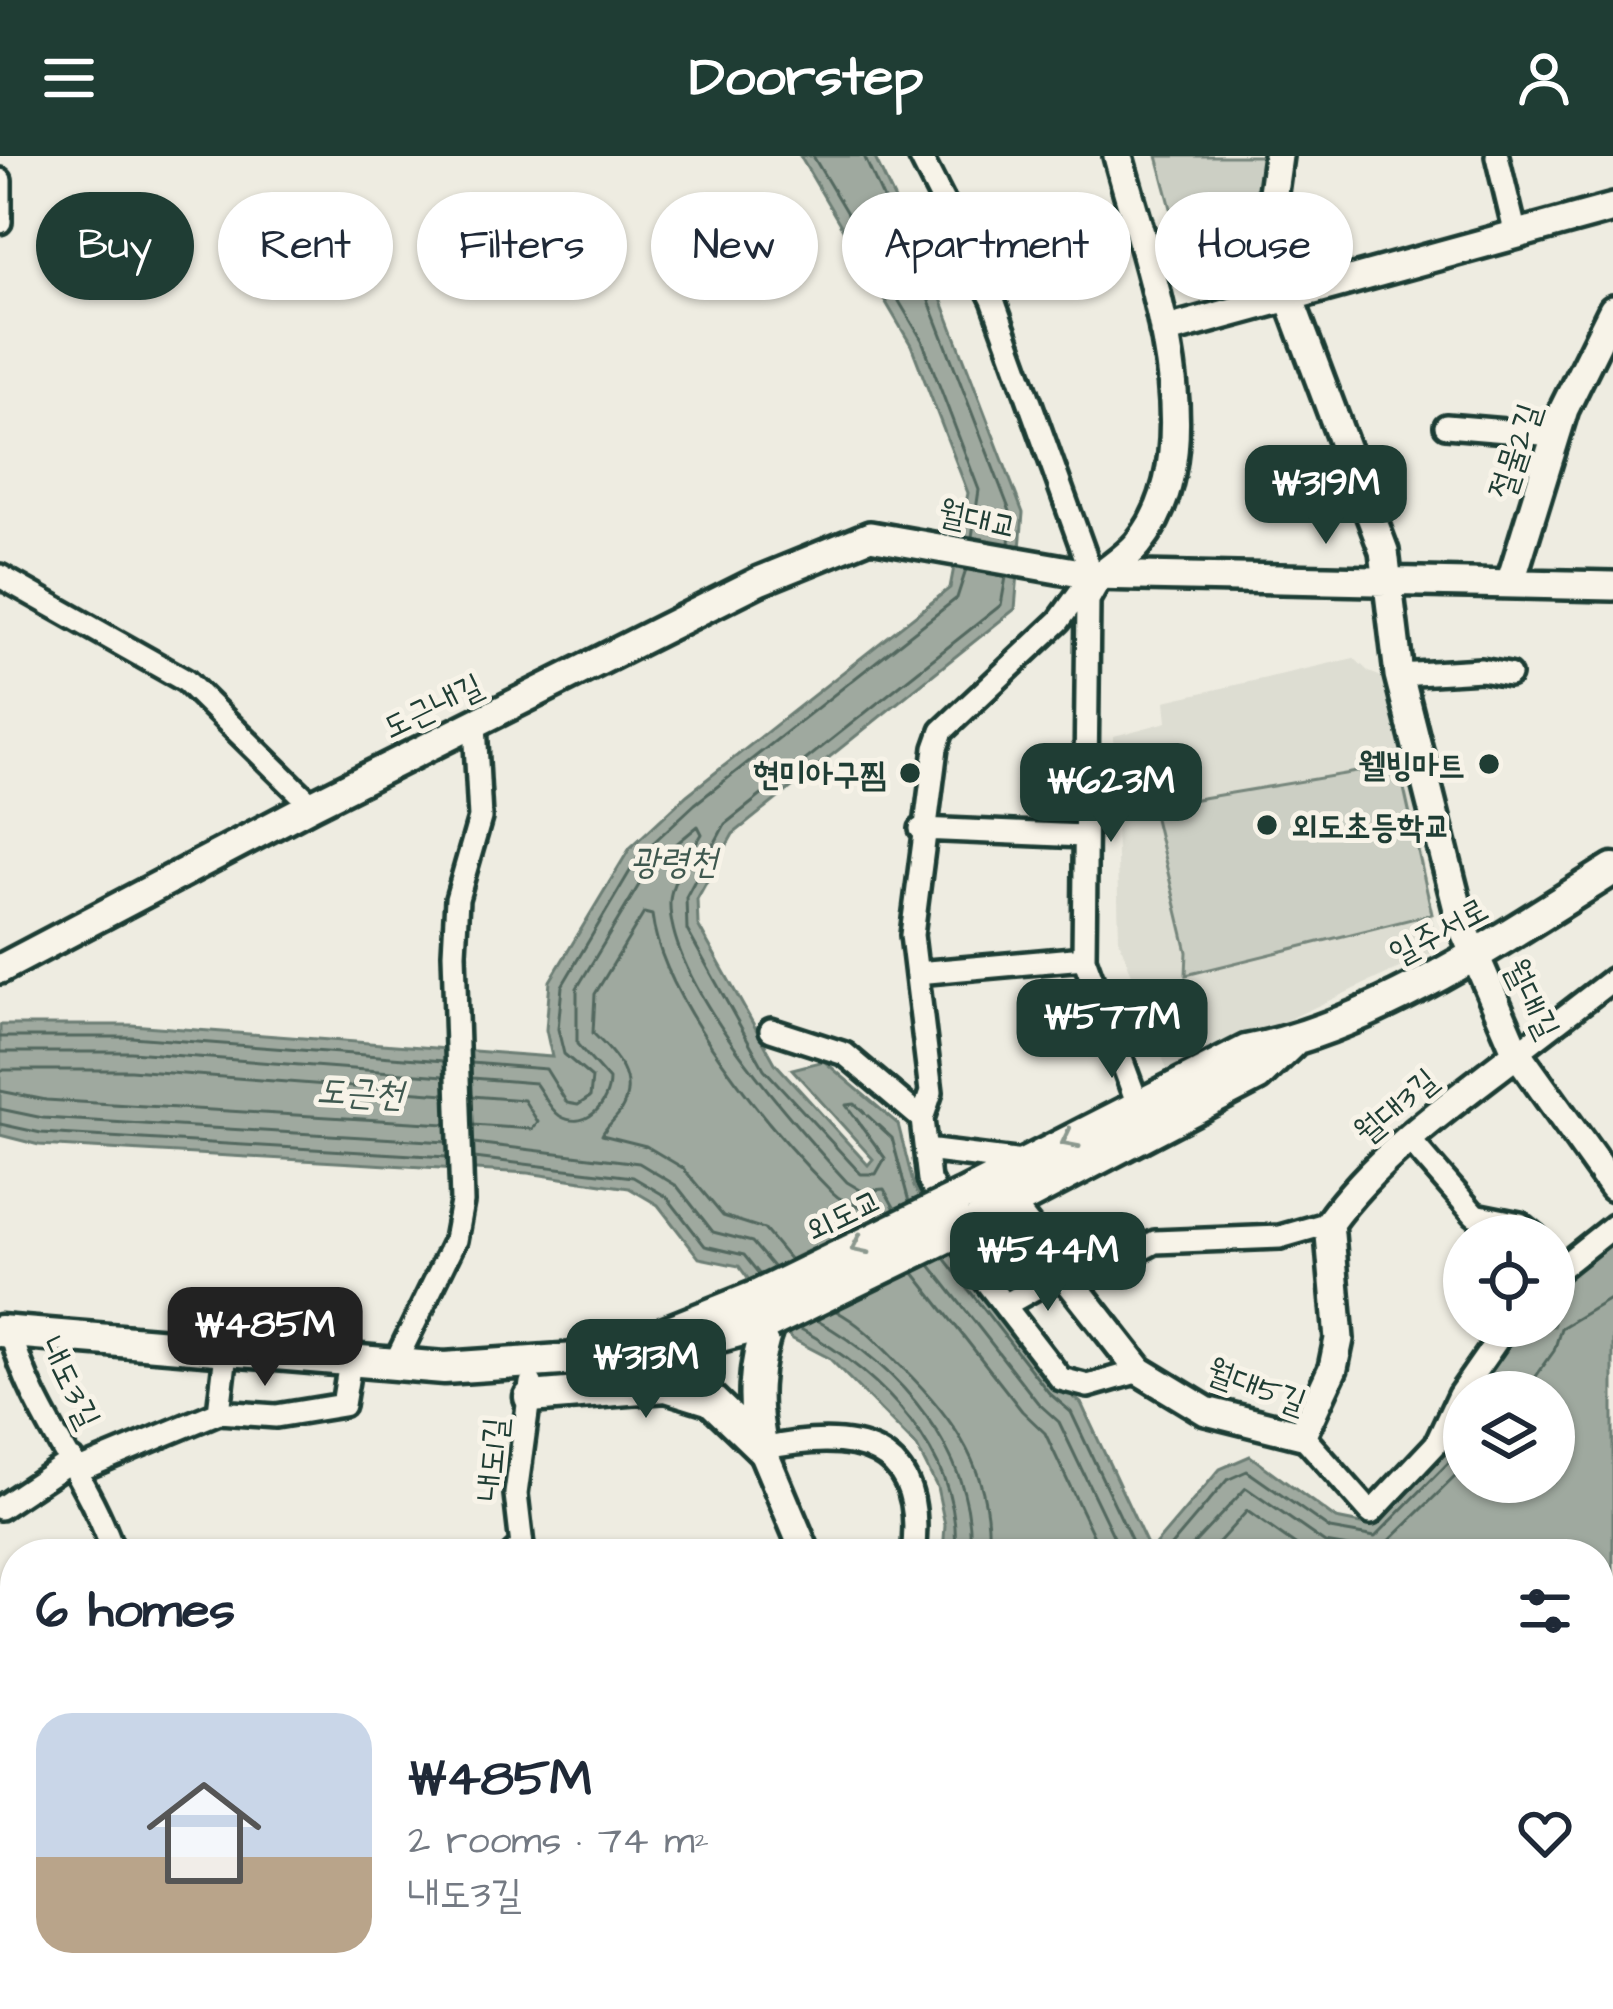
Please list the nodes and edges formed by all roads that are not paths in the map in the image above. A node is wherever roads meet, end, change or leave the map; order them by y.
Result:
1 (3, 156) edge
2 (920, 156) edge
3 (1118, 156) edge
4 (1278, 156) edge
5 (1497, 156) edge
6 (0, 179) edge
7 (1273, 192) edge
8 (1613, 208) edge
9 (0, 222) edge
10 (1516, 235) junction
11 (1353, 280) edge
12 (1278, 300) edge
13 (1290, 300) edge
14 (1613, 310) edge
15 (1164, 331) junction
16 (1605, 346) edge
17 (1446, 426) dead end
18 (1554, 435) junction
19 (907, 540) joint
20 (1097, 575) junction
21 (0, 576) edge
22 (1384, 580) junction
23 (1510, 584) junction
24 (1613, 586) edge
25 (1399, 675) junction
26 (1509, 675) dead end
27 (475, 724) junction
28 (312, 805) junction
29 (921, 829) junction
30 (1083, 836) junction
31 (1613, 869) edge
32 (1474, 957) junction
33 (1084, 958) junction
34 (0, 969) edge
35 (917, 974) junction
36 (1613, 979) edge
37 (771, 1030) dead end
38 (1291, 1043) junction
39 (1517, 1052) junction
40 (1138, 1105) junction
41 (922, 1120) junction
42 (1408, 1138) junction
43 (926, 1150) junction
44 (1024, 1162) junction
45 (1613, 1187) edge
46 (1012, 1208) junction
47 (967, 1210) junction
48 (1475, 1215) edge
49 (1329, 1223) junction
50 (1613, 1226) edge
51 (1575, 1251) edge
52 (1067, 1279) junction
53 (1005, 1305) junction
54 (763, 1310) junction
55 (6, 1332) edge
56 (1492, 1347) edge
57 (226, 1353) junction
58 (350, 1362) junction
59 (394, 1365) junction
60 (533, 1365) junction
61 (1140, 1371) junction
62 (530, 1397) junction
63 (219, 1412) junction
64 (1302, 1435) junction
65 (762, 1449) junction
66 (76, 1465) junction
67 (0, 1508) edge
68 (108, 1539) edge
69 (521, 1539) edge
70 (800, 1539) edge
71 (915, 1539) edge

1 - 6 street
2 - 20 street
3 - 15 street
4 - 7 street, 월대1길
5 - 10 street
6 - 9 street
8 - 10 street
10 - 11 street
12 - 15 street
13 - 22 street, 월대1길
14 - 16 street, 절물2길
15 - 20 street
16 - 18 street, 절물2길
17 - 18 street
18 - 23 street, 절물2길
19 - 20 street, 월대교
19 - 27 street, 도근내길
20 - 22 street
20 - 29 street
20 - 30 street
21 - 28 street
22 - 23 street
22 - 25 street, 월대1길
23 - 24 street
25 - 26 street
25 - 32 street, 월대1길
27 - 28 street, 도근내길
27 - 59 street
28 - 34 street, 도근내길
29 - 30 street
29 - 35 street
30 - 33 street
31 - 32 main road, 일주서로
32 - 38 main road, 일주서로
32 - 39 street, 월대1길
33 - 35 street
33 - 40 street
35 - 41 street
36 - 39 street
37 - 41 street
38 - 40 main road, 일주서로
38 - 46 main road, 일주서로
39 - 42 street, 월대3길
39 - 45 street, 월대1길
40 -> 44 main road, 일주서로
41 - 43 street
42 - 48 street
42 - 49 street, 월대3길
43 - 44 street
43 - 53 street
44 - 47 main road, 일주서로
46 - 47 main road, 일주서로
46 - 52 street, 월대5길
47 - 54 main road, 외도교, bridge
49 - 52 street
49 - 64 street
50 - 51 street
52 - 53 street
52 - 61 street, 월대5길
53 - 61 street
54 - 60 main road
54 - 65 main road
55 - 57 main road
55 - 66 street, 내도3길
56 - 64 street, 월대5길
57 - 58 main road
57 - 63 street
58 - 59 main road
58 - 63 street, 내도3길
59 - 60 main road
60 - 62 street, 내도1길
61 - 64 street, 월대5길
62 - 65 main road
62 - 69 street, 내도1길
63 - 66 street, 내도3길
65 - 70 street
65 - 71 street
66 - 67 street, 내도3길
66 - 68 street, 내도3길

